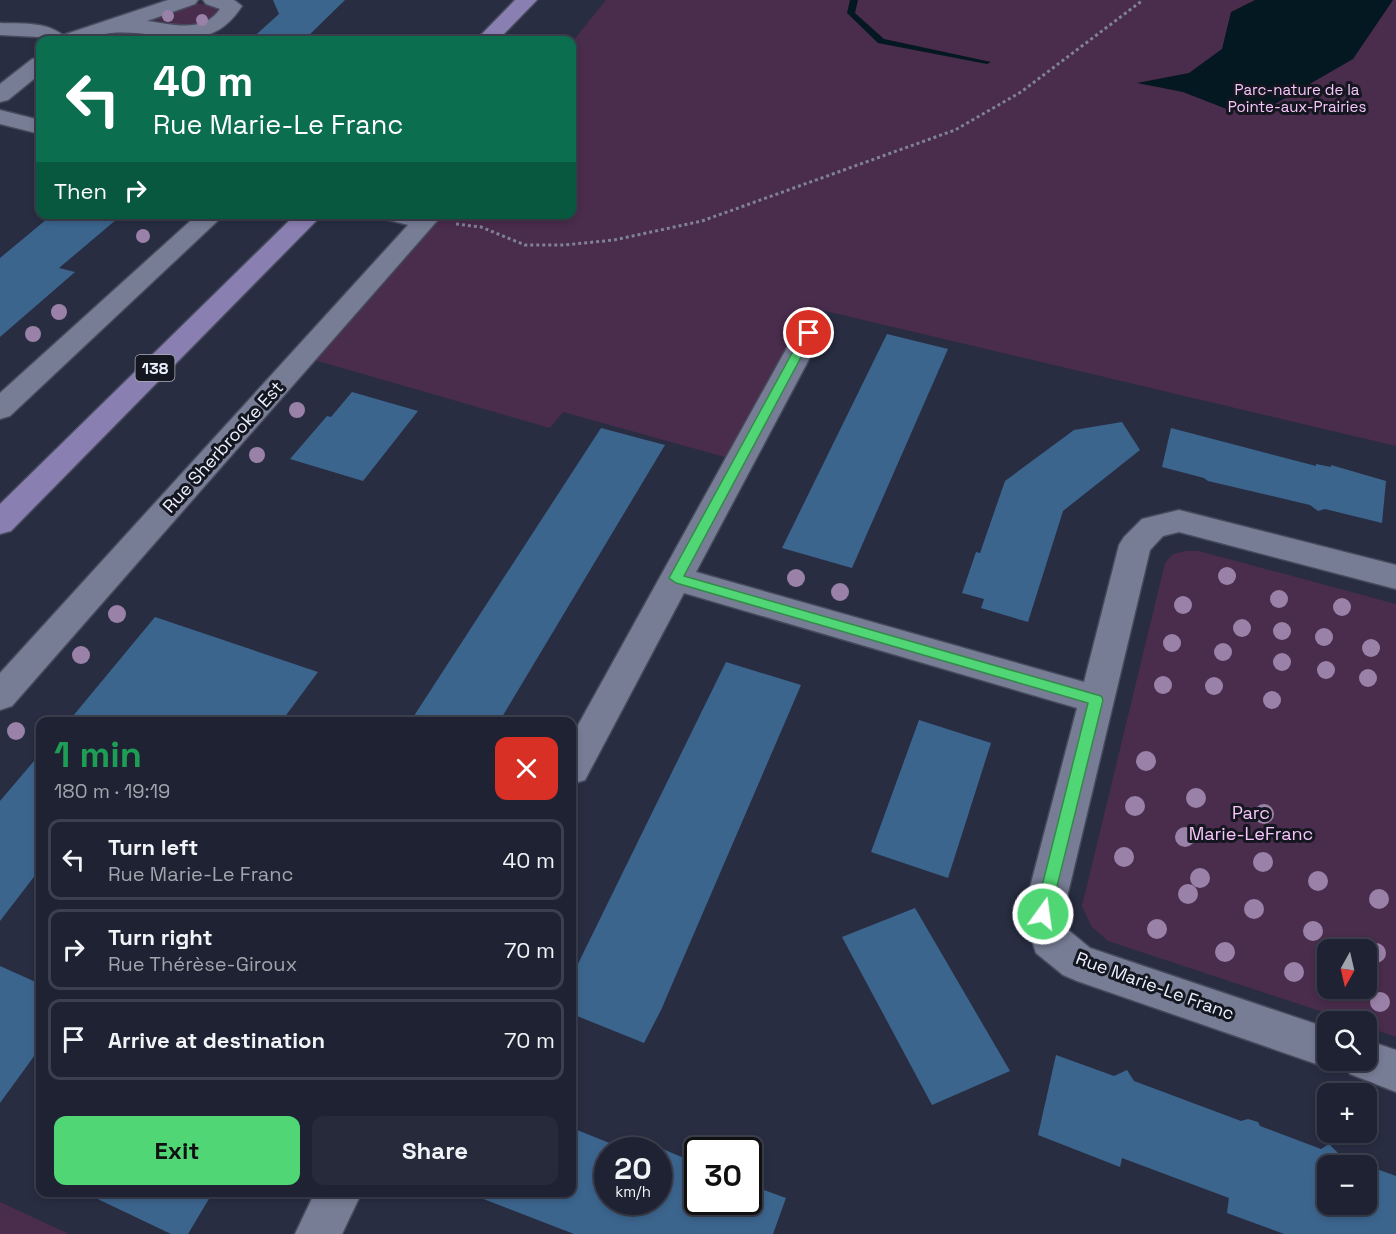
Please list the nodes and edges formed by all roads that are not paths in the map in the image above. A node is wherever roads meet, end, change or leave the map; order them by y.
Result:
1 (188, 0) edge
2 (213, 0) edge
3 (527, 0) edge
4 (114, 27) junction
5 (0, 29) edge
6 (51, 36) edge
7 (82, 36) edge
8 (490, 36) edge
9 (36, 67) edge
10 (0, 95) edge
11 (0, 117) edge
12 (36, 126) edge
13 (208, 219) edge
14 (306, 219) edge
15 (416, 219) edge
16 (809, 333) dead end
17 (0, 408) edge
18 (0, 523) edge
19 (676, 578) junction
20 (1396, 578) edge
21 (0, 696) edge
22 (1096, 700) junction
23 (576, 762) edge
24 (1317, 1044) edge
25 (1377, 1064) edge
26 (1396, 1071) edge
27 (337, 1197) edge
28 (318, 1234) edge

1 - 4 street
2 - 4 street
3 - 8 main road
4 - 7 street
5 - 6 street
9 - 10 street
11 - 12 street
13 - 17 street
14 - 18 main road, 138
15 - 21 street, Rue Sherbrooke Est
16 - 19 street
19 - 22 street
19 - 23 street
20 - 22 street, Rue Marie-Le Franc
22 - 24 street, Rue Marie-Le Franc
25 - 26 street
27 - 28 street

